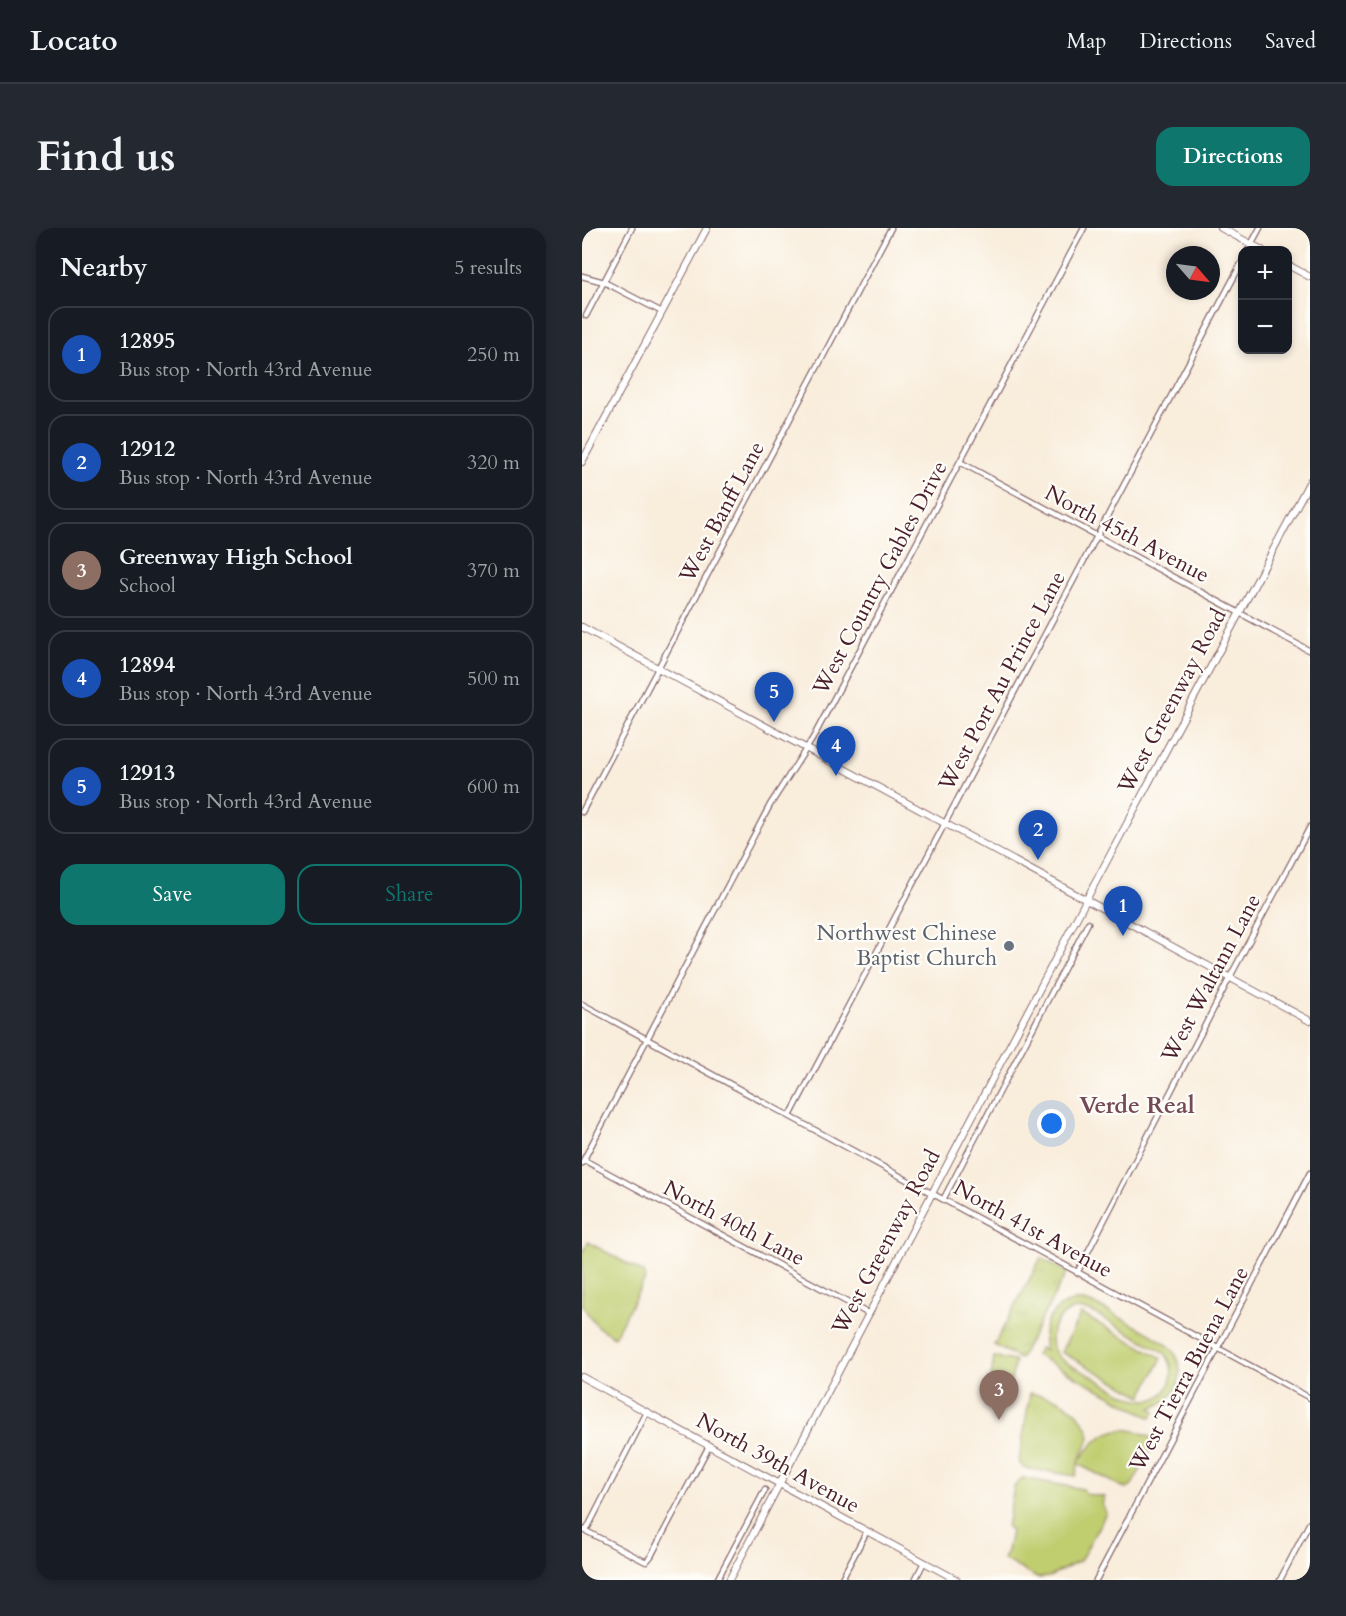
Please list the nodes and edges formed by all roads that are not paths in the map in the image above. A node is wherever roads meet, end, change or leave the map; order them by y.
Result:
1 (632, 228) edge
2 (706, 228) edge
3 (891, 228) edge
4 (1084, 228) edge
5 (1221, 228) edge
6 (1260, 228) edge
7 (1247, 246) edge
8 (1251, 246) edge
9 (1292, 268) edge
10 (1238, 270) edge
11 (582, 276) edge
12 (1310, 277) edge
13 (604, 282) junction
14 (662, 312) junction
15 (586, 316) dead end
16 (582, 462) edge
17 (960, 462) junction
18 (1310, 481) edge
19 (1098, 537) junction
20 (1240, 614) junction
21 (582, 627) edge
22 (1310, 651) edge
23 (658, 668) junction
24 (807, 748) junction
25 (582, 812) edge
26 (945, 822) junction
27 (1310, 827) edge
28 (1087, 899) junction
29 (1088, 923) dead end
30 (1066, 938) junction
31 (1078, 944) junction
32 (1230, 977) junction
33 (582, 1004) edge
34 (1310, 1021) edge
35 (647, 1038) junction
36 (790, 1116) junction
37 (583, 1162) edge
38 (1310, 1173) edge
39 (932, 1192) junction
40 (944, 1198) junction
41 (1077, 1273) junction
42 (869, 1314) junction
43 (1219, 1348) junction
44 (584, 1378) edge
45 (582, 1386) edge
46 (1310, 1398) edge
47 (647, 1412) junction
48 (709, 1446) junction
49 (780, 1484) junction
50 (765, 1490) dead end
51 (1310, 1522) edge
52 (584, 1530) edge
53 (867, 1532) junction
54 (728, 1559) junction
55 (924, 1562) junction
56 (737, 1563) junction
57 (717, 1580) edge
58 (729, 1580) edge
59 (841, 1580) edge
60 (915, 1580) edge
61 (957, 1580) edge
62 (1096, 1580) edge
63 (1280, 1580) edge

1 - 13 street
2 - 14 main road
3 - 23 street, West Banff Lane
4 - 17 street, West Country Gables Drive
5 - 7 main road
6 - 8 street
9 - 12 main road
10 - 19 street, West Port Au Prince Lane
11 - 13 street
13 - 14 street
13 - 15 street
14 - 16 main road
17 - 19 street, North 45th Avenue
17 - 24 street, West Country Gables Drive
18 - 20 main road, West Greenway Road
19 - 20 street, North 45th Avenue
19 - 26 street, West Port Au Prince Lane
20 - 22 street, North 45th Avenue
20 - 28 main road, West Greenway Road
21 - 23 main road
23 - 24 main road
23 - 25 street, West Banff Lane
24 - 26 main road
24 - 35 street, West Country Gables Drive
26 - 28 main road
26 - 36 street, West Port Au Prince Lane
27 - 32 street, West Waltann Lane
28 - 30 main road, West Greenway Road
28 - 32 main road
29 - 31 street, West Greenway Road
30 - 31 street
30 - 39 main road, West Greenway Road
31 - 40 street, West Greenway Road
32 - 34 main road
32 - 41 street, West Waltann Lane
33 - 35 street, North 41st Avenue
35 - 36 street, North 41st Avenue
35 - 37 street, West Country Gables Drive
36 - 39 street, North 41st Avenue
37 - 42 street, North 40th Lane
38 - 43 street, West Tierra Buena Lane
39 - 40 street, North 41st Avenue
39 - 42 main road, West Greenway Road
40 - 41 street, North 41st Avenue
41 - 43 street, North 41st Avenue
42 - 49 main road, West Greenway Road
43 - 46 street, North 41st Avenue
43 - 62 street, West Tierra Buena Lane
44 - 45 street
44 - 47 main road, North 39th Avenue
47 - 48 main road, North 39th Avenue
47 - 52 street
48 - 49 main road, North 39th Avenue
48 - 52 street
49 - 53 main road, North 39th Avenue
49 - 56 main road, West Greenway Road
50 - 54 street
51 - 63 street
53 - 55 main road, North 39th Avenue
53 - 59 street
54 - 56 street
54 - 57 street
55 - 60 street
55 - 61 main road, North 39th Avenue
56 - 58 main road, West Greenway Road

